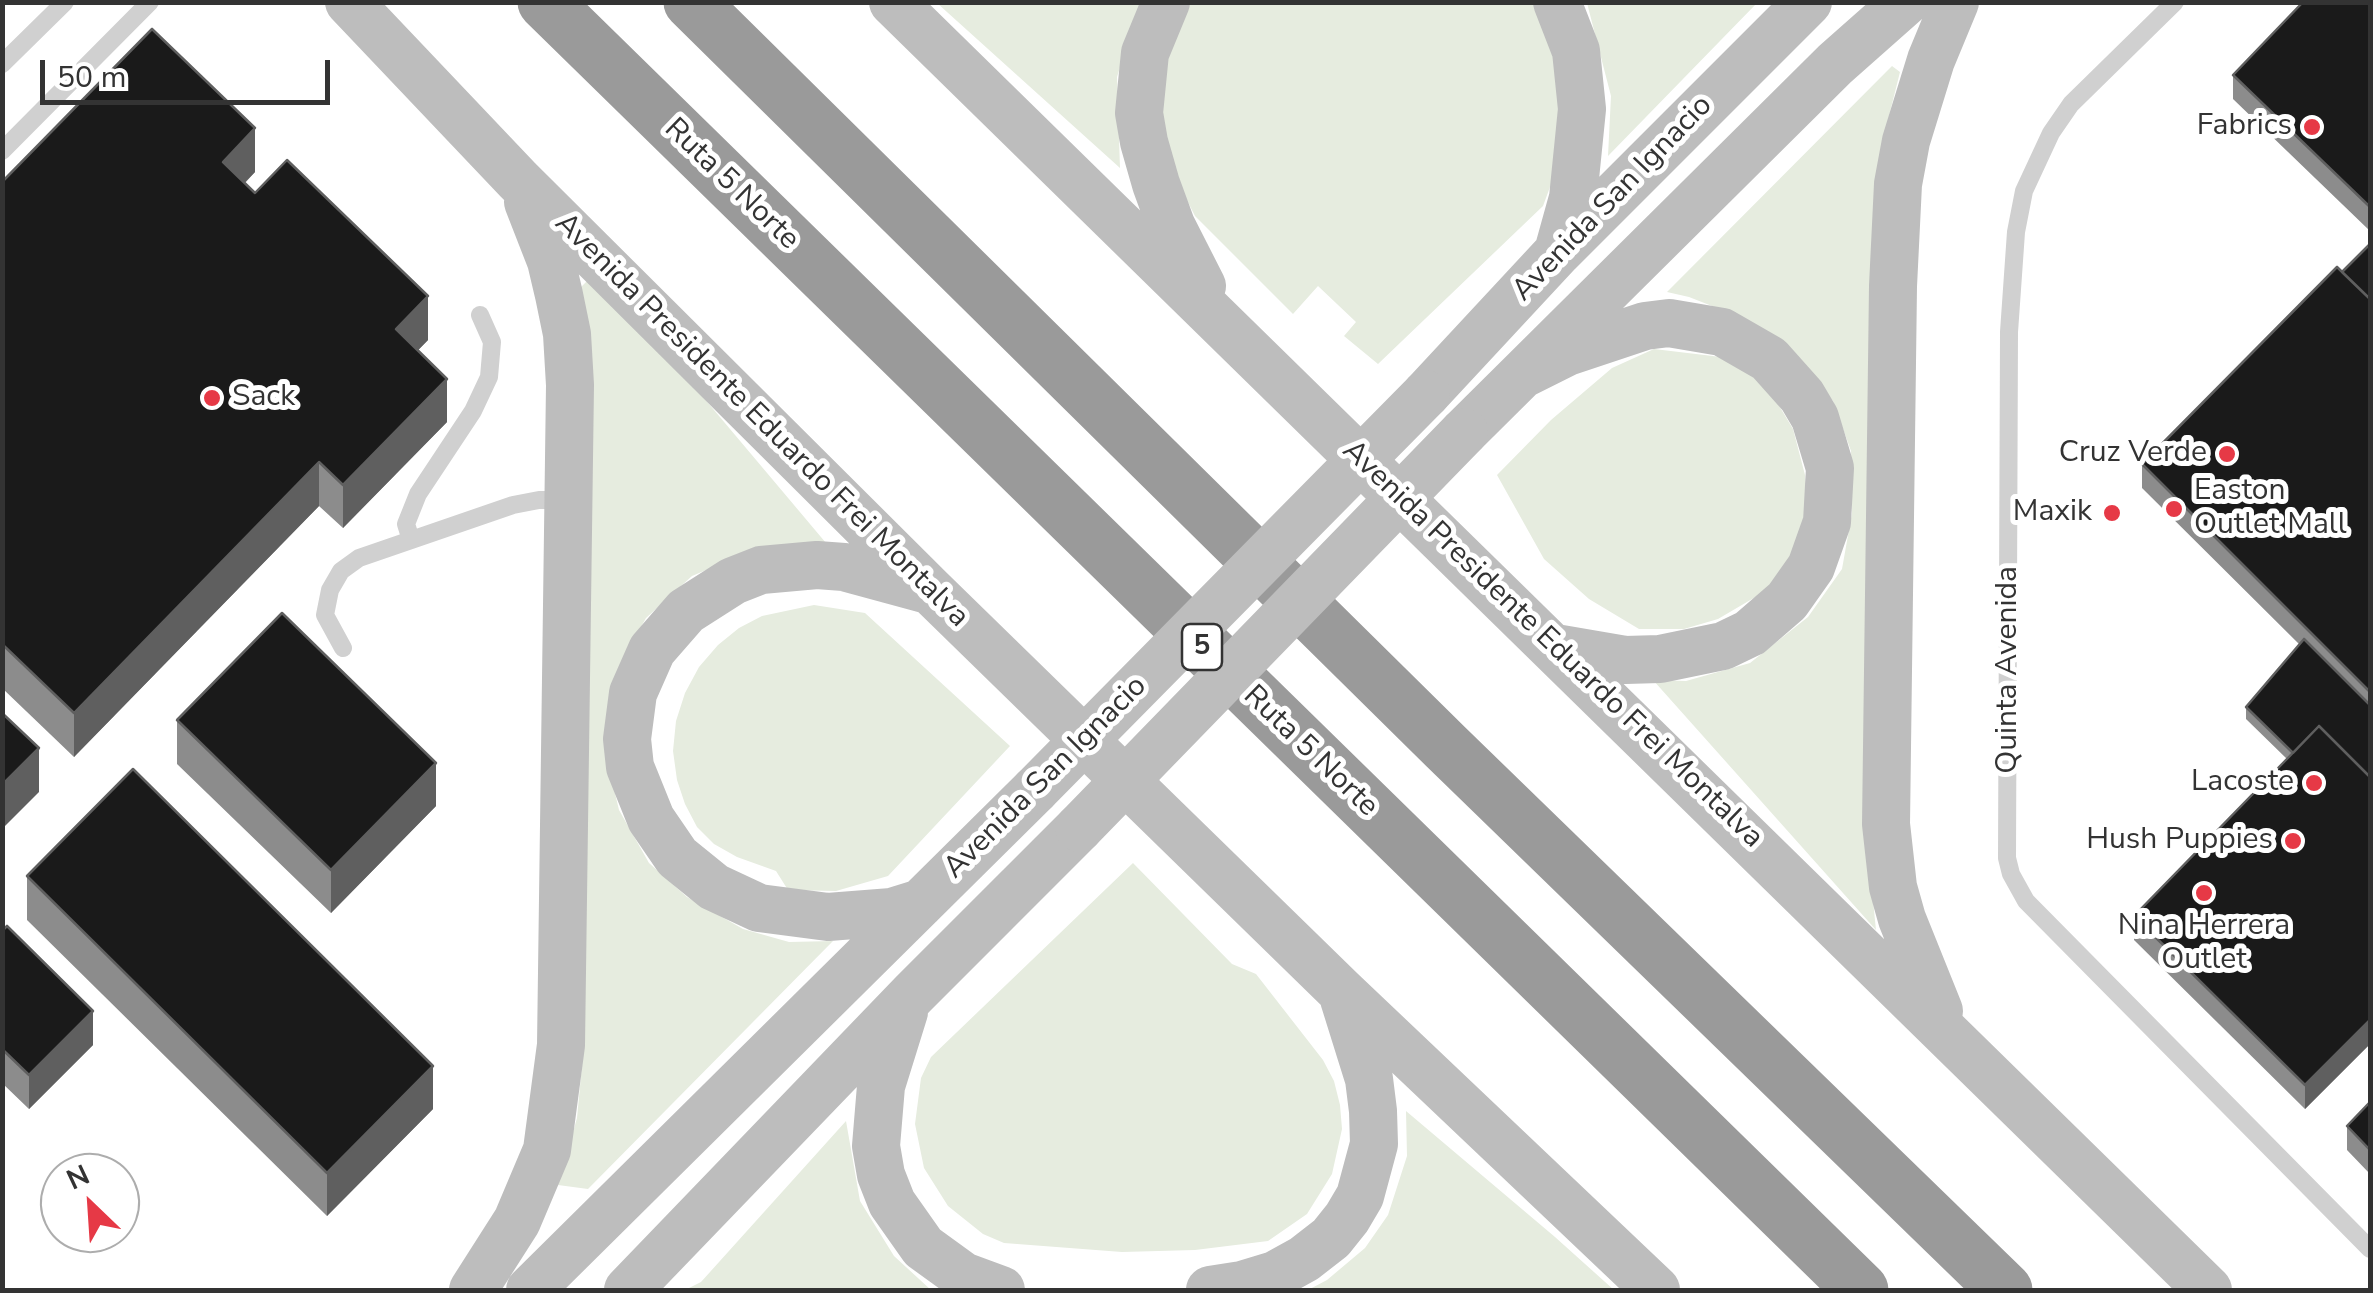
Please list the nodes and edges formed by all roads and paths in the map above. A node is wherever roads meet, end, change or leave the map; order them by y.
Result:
1 (64, 2) edge
2 (150, 2) edge
3 (348, 2) edge
4 (545, 2) edge
5 (691, 2) edge
6 (893, 2) edge
7 (1166, 2) edge
8 (1557, 2) edge
9 (1808, 2) edge
10 (1905, 2) edge
11 (1956, 2) edge
12 (2176, 2) edge
13 (2, 64) edge
14 (2, 151) edge
15 (518, 180) junction
16 (1558, 252) junction
17 (480, 315) dead end
18 (1231, 331) junction
19 (1523, 374) junction
20 (569, 500) junction
21 (410, 540) junction
22 (930, 590) junction
23 (343, 648) dead end
24 (1556, 648) junction
25 (921, 902) junction
26 (1341, 991) junction
27 (913, 994) junction
28 (1955, 1041) junction
29 (2370, 1248) edge
30 (473, 1290) edge
31 (530, 1290) edge
32 (628, 1290) edge
33 (1001, 1290) edge
34 (1210, 1290) edge
35 (1656, 1290) edge
36 (1861, 1290) edge
37 (2005, 1290) edge
38 (2208, 1290) edge

1 - 13 lane
2 - 14 lane
3 - 15 main road, Avenida Presidente Eduardo Frei Montalva
4 - 36 highway, Ruta 5 Norte / 5
5 - 37 highway
6 - 18 main road, Avenida Presidente Eduardo Frei Montalva
7 - 18 main road
8 - 16 main road
9 - 16 main road, Avenida San Ignacio
10 - 19 main road, Avenida San Ignacio
11 - 28 main road
12 - 29 lane, Quinta Avenida
15 - 20 main road
15 - 22 main road, Avenida Presidente Eduardo Frei Montalva
16 - 25 main road, Avenida San Ignacio, bridge
17 - 21 lane
18 - 24 main road, Avenida Presidente Eduardo Frei Montalva
19 - 24 main road
19 - 27 main road, Avenida San Ignacio, bridge
20 - 21 lane
20 - 30 main road
21 - 23 lane
22 - 25 main road
22 - 26 main road, Avenida Presidente Eduardo Frei Montalva
24 - 28 main road, Avenida Presidente Eduardo Frei Montalva
25 - 31 main road, Avenida San Ignacio
26 - 34 main road
26 - 35 main road, Avenida Presidente Eduardo Frei Montalva
27 - 32 main road, Avenida San Ignacio
27 - 33 main road
28 - 38 main road, Avenida Presidente Eduardo Frei Montalva

